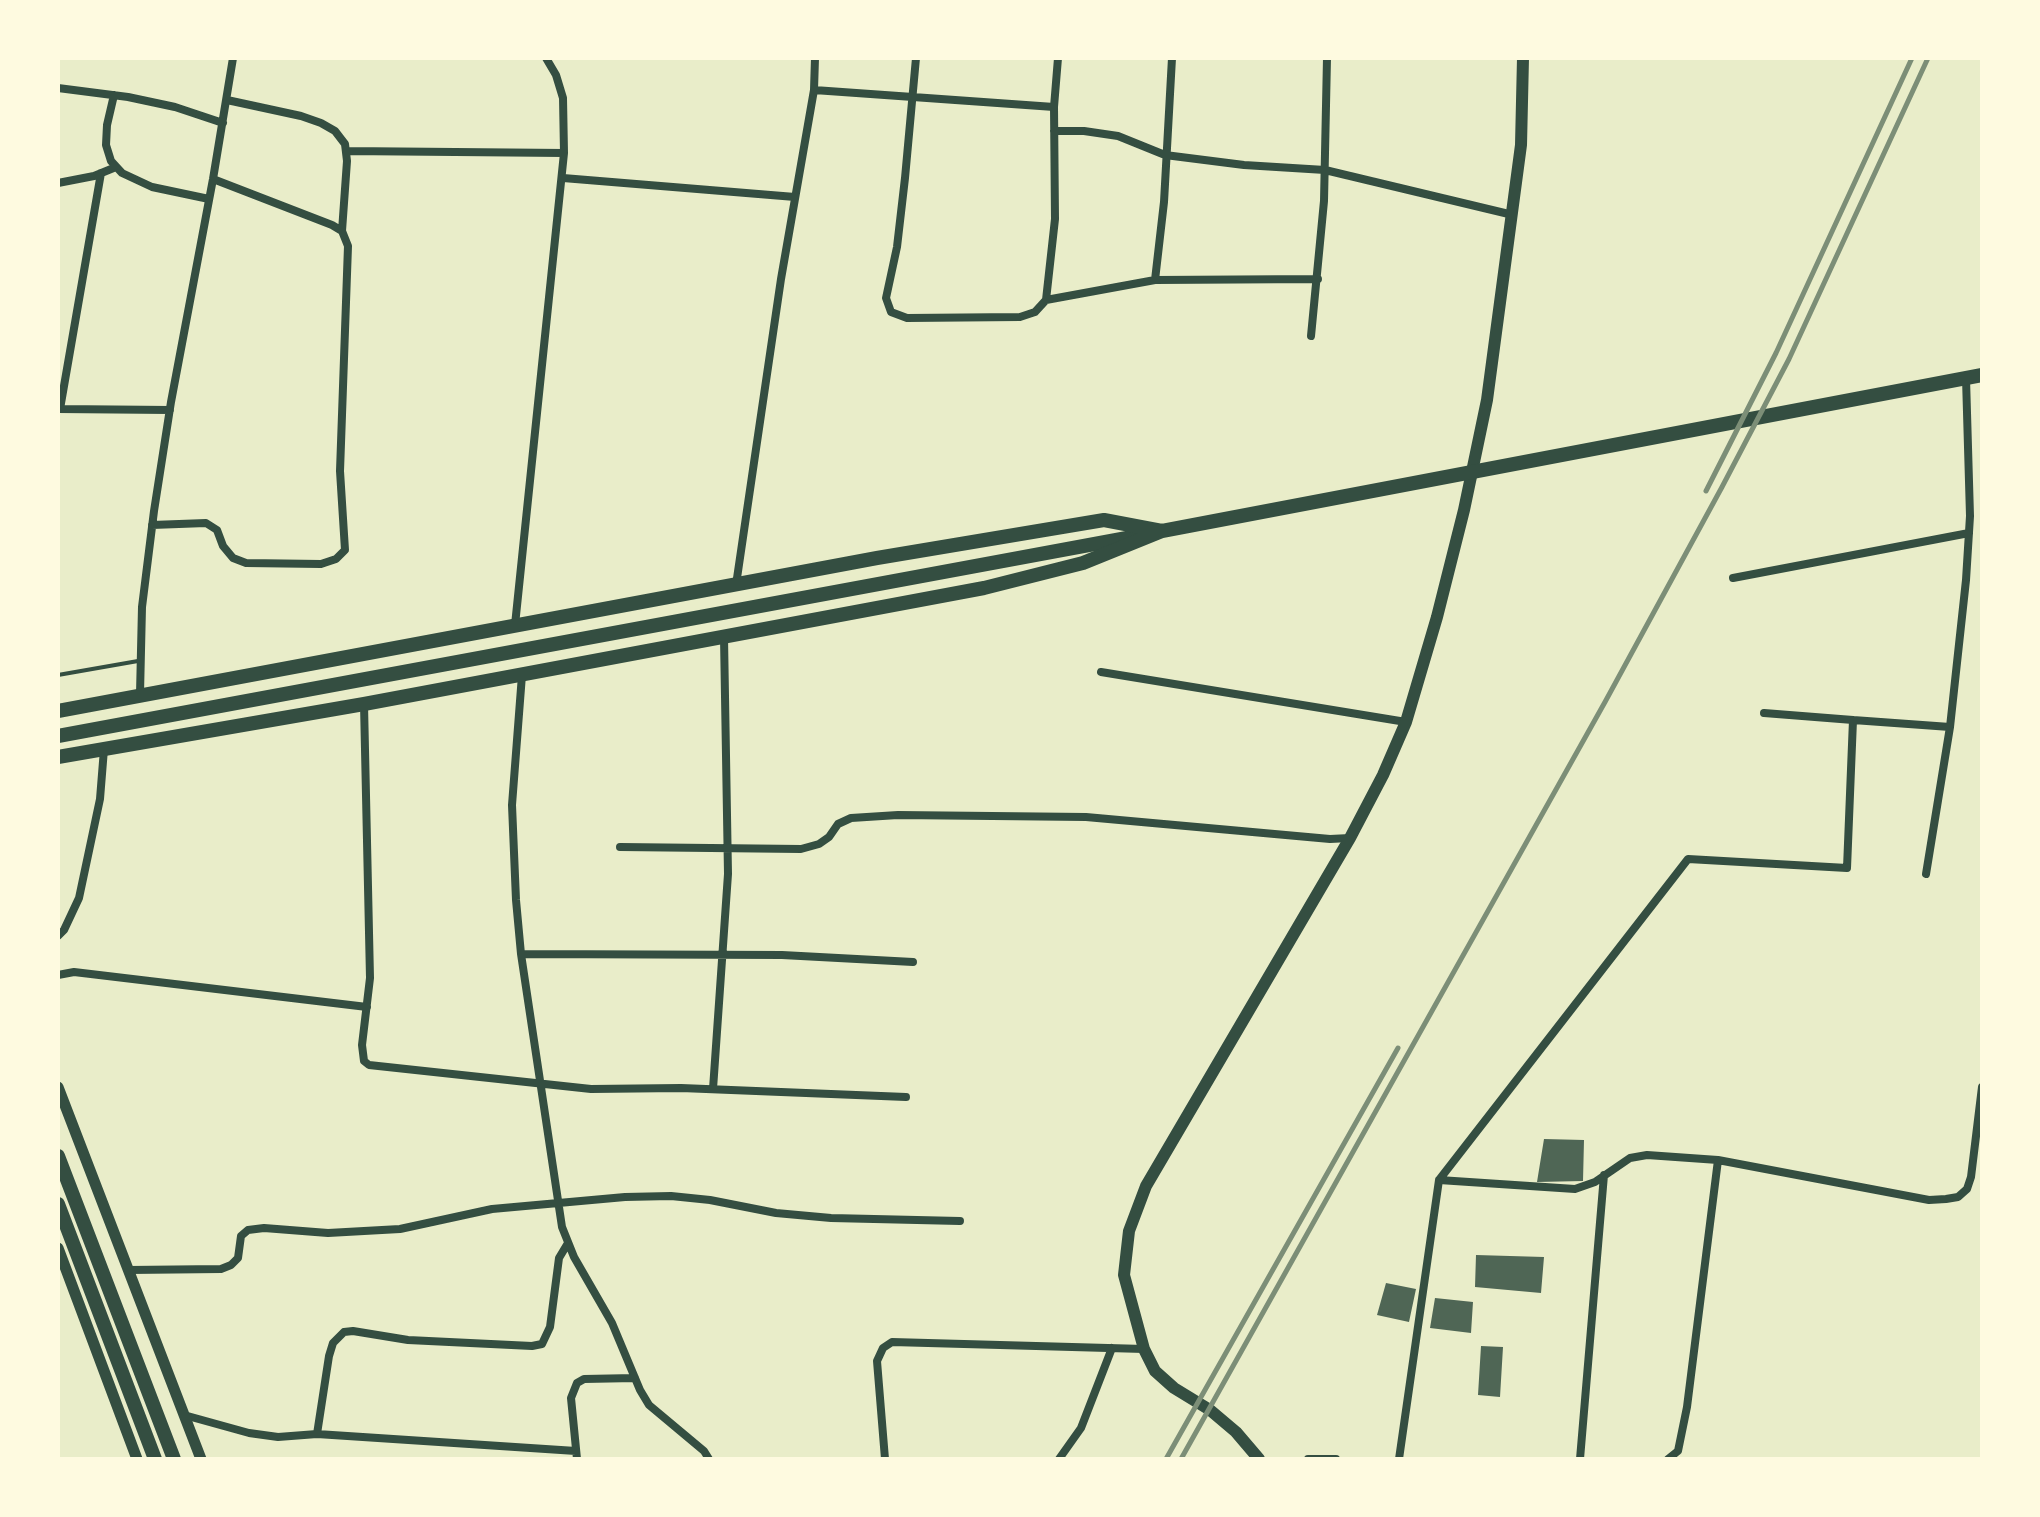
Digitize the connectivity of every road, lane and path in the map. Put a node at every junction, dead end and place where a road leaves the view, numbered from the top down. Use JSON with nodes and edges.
{"nodes":[{"id":1,"x":233,"y":58,"type":"edge"},
{"id":2,"x":546,"y":58,"type":"edge"},
{"id":3,"x":815,"y":58,"type":"edge"},
{"id":4,"x":916,"y":58,"type":"edge"},
{"id":5,"x":1058,"y":58,"type":"edge"},
{"id":6,"x":1172,"y":58,"type":"edge"},
{"id":7,"x":1327,"y":58,"type":"edge"},
{"id":8,"x":1523,"y":58,"type":"edge"},
{"id":9,"x":58,"y":88,"type":"edge"},
{"id":10,"x":814,"y":90,"type":"junction"},
{"id":11,"x":114,"y":95,"type":"junction"},
{"id":12,"x":914,"y":98,"type":"junction"},
{"id":13,"x":227,"y":100,"type":"junction"},
{"id":14,"x":1054,"y":107,"type":"junction"},
{"id":15,"x":223,"y":123,"type":"junction"},
{"id":16,"x":1054,"y":131,"type":"junction"},
{"id":17,"x":346,"y":151,"type":"junction"},
{"id":18,"x":564,"y":153,"type":"junction"},
{"id":19,"x":1165,"y":155,"type":"junction"},
{"id":20,"x":116,"y":167,"type":"junction"},
{"id":21,"x":1325,"y":170,"type":"junction"},
{"id":22,"x":101,"y":173,"type":"junction"},
{"id":23,"x":563,"y":178,"type":"junction"},
{"id":24,"x":213,"y":179,"type":"junction"},
{"id":25,"x":58,"y":183,"type":"edge"},
{"id":26,"x":795,"y":197,"type":"junction"},
{"id":27,"x":209,"y":199,"type":"junction"},
{"id":28,"x":1513,"y":215,"type":"junction"},
{"id":29,"x":342,"y":231,"type":"junction"},
{"id":30,"x":1318,"y":279,"type":"junction"},
{"id":31,"x":1155,"y":280,"type":"junction"},
{"id":32,"x":1046,"y":300,"type":"junction"},
{"id":33,"x":1311,"y":336,"type":"dead end"},
{"id":34,"x":1982,"y":375,"type":"edge"},
{"id":35,"x":1966,"y":378,"type":"junction"},
{"id":36,"x":59,"y":409,"type":"edge"},
{"id":37,"x":170,"y":410,"type":"junction"},
{"id":38,"x":152,"y":525,"type":"junction"},
{"id":39,"x":1162,"y":531,"type":"junction"},
{"id":40,"x":1969,"y":533,"type":"junction"},
{"id":41,"x":1733,"y":578,"type":"dead end"},
{"id":42,"x":736,"y":585,"type":"junction"},
{"id":43,"x":515,"y":625,"type":"junction"},
{"id":44,"x":724,"y":637,"type":"junction"},
{"id":45,"x":141,"y":661,"type":"junction"},
{"id":46,"x":1101,"y":672,"type":"dead end"},
{"id":47,"x":58,"y":675,"type":"edge"},
{"id":48,"x":522,"y":675,"type":"junction"},
{"id":49,"x":140,"y":694,"type":"junction"},
{"id":50,"x":364,"y":704,"type":"junction"},
{"id":51,"x":58,"y":711,"type":"edge"},
{"id":52,"x":1764,"y":713,"type":"dead end"},
{"id":53,"x":1853,"y":720,"type":"junction"},
{"id":54,"x":1406,"y":722,"type":"junction"},
{"id":55,"x":1950,"y":727,"type":"junction"},
{"id":56,"x":58,"y":736,"type":"edge"},
{"id":57,"x":104,"y":749,"type":"junction"},
{"id":58,"x":88,"y":752,"type":"junction"},
{"id":59,"x":58,"y":757,"type":"edge"},
{"id":60,"x":58,"y":765,"type":"edge"},
{"id":61,"x":1350,"y":838,"type":"junction"},
{"id":62,"x":620,"y":847,"type":"dead end"},
{"id":63,"x":729,"y":850,"type":"junction"},
{"id":64,"x":1926,"y":874,"type":"dead end"},
{"id":65,"x":58,"y":936,"type":"edge"},
{"id":66,"x":521,"y":954,"type":"junction"},
{"id":67,"x":722,"y":954,"type":"junction"},
{"id":68,"x":913,"y":962,"type":"dead end"},
{"id":69,"x":58,"y":975,"type":"edge"},
{"id":70,"x":367,"y":1007,"type":"junction"},
{"id":71,"x":541,"y":1082,"type":"junction"},
{"id":72,"x":58,"y":1087,"type":"edge"},
{"id":73,"x":1982,"y":1087,"type":"edge"},
{"id":74,"x":713,"y":1089,"type":"junction"},
{"id":75,"x":906,"y":1097,"type":"dead end"},
{"id":76,"x":58,"y":1156,"type":"edge"},
{"id":77,"x":1718,"y":1160,"type":"junction"},
{"id":78,"x":1604,"y":1175,"type":"junction"},
{"id":79,"x":1439,"y":1180,"type":"junction"},
{"id":80,"x":557,"y":1201,"type":"junction"},
{"id":81,"x":58,"y":1204,"type":"edge"},
{"id":82,"x":960,"y":1221,"type":"dead end"},
{"id":83,"x":568,"y":1243,"type":"junction"},
{"id":84,"x":58,"y":1248,"type":"edge"},
{"id":85,"x":129,"y":1270,"type":"junction"},
{"id":86,"x":1112,"y":1348,"type":"junction"},
{"id":87,"x":1144,"y":1349,"type":"junction"},
{"id":88,"x":635,"y":1378,"type":"junction"},
{"id":89,"x":184,"y":1415,"type":"junction"},
{"id":90,"x":317,"y":1434,"type":"junction"},
{"id":91,"x":576,"y":1455,"type":"edge"},
{"id":92,"x":137,"y":1459,"type":"edge"},
{"id":93,"x":155,"y":1459,"type":"edge"},
{"id":94,"x":174,"y":1459,"type":"edge"},
{"id":95,"x":201,"y":1459,"type":"edge"},
{"id":96,"x":709,"y":1459,"type":"edge"},
{"id":97,"x":885,"y":1459,"type":"edge"},
{"id":98,"x":1059,"y":1459,"type":"edge"},
{"id":99,"x":1259,"y":1459,"type":"edge"},
{"id":100,"x":1308,"y":1459,"type":"edge"},
{"id":101,"x":1336,"y":1459,"type":"edge"},
{"id":102,"x":1399,"y":1459,"type":"edge"},
{"id":103,"x":1580,"y":1459,"type":"edge"},
{"id":104,"x":1668,"y":1459,"type":"edge"}],
"edges":[{"from":1,"to":13,"type":"street"},
{"from":2,"to":18,"type":"street"},
{"from":3,"to":10,"type":"street"},
{"from":4,"to":12,"type":"street"},
{"from":5,"to":14,"type":"street"},
{"from":6,"to":19,"type":"street"},
{"from":7,"to":21,"type":"street"},
{"from":8,"to":28,"type":"main road"},
{"from":9,"to":11,"type":"street"},
{"from":10,"to":12,"type":"street"},
{"from":10,"to":26,"type":"street"},
{"from":11,"to":15,"type":"street"},
{"from":11,"to":20,"type":"street"},
{"from":12,"to":14,"type":"street"},
{"from":12,"to":32,"type":"street"},
{"from":13,"to":15,"type":"street"},
{"from":13,"to":17,"type":"street"},
{"from":14,"to":16,"type":"street"},
{"from":15,"to":24,"type":"street"},
{"from":16,"to":19,"type":"street"},
{"from":16,"to":32,"type":"street"},
{"from":17,"to":18,"type":"street"},
{"from":17,"to":29,"type":"street"},
{"from":18,"to":23,"type":"street"},
{"from":19,"to":21,"type":"street"},
{"from":19,"to":31,"type":"street"},
{"from":20,"to":22,"type":"street"},
{"from":20,"to":27,"type":"street"},
{"from":21,"to":28,"type":"street"},
{"from":21,"to":30,"type":"street"},
{"from":22,"to":25,"type":"street"},
{"from":22,"to":36,"type":"street"},
{"from":23,"to":26,"type":"street"},
{"from":23,"to":43,"type":"street"},
{"from":24,"to":27,"type":"street"},
{"from":24,"to":29,"type":"street"},
{"from":26,"to":42,"type":"street"},
{"from":27,"to":37,"type":"street"},
{"from":28,"to":54,"type":"main road"},
{"from":29,"to":38,"type":"street"},
{"from":30,"to":31,"type":"street"},
{"from":30,"to":33,"type":"street"},
{"from":31,"to":32,"type":"street"},
{"from":34,"to":35,"type":"main road"},
{"from":35,"to":39,"type":"main road"},
{"from":35,"to":40,"type":"street"},
{"from":36,"to":37,"type":"street"},
{"from":37,"to":38,"type":"street"},
{"from":38,"to":45,"type":"street"},
{"from":39,"to":42,"type":"main road"},
{"from":39,"to":44,"type":"main road"},
{"from":39,"to":56,"type":"main road"},
{"from":40,"to":41,"type":"street"},
{"from":40,"to":55,"type":"street"},
{"from":42,"to":43,"type":"main road"},
{"from":43,"to":49,"type":"main road"},
{"from":44,"to":48,"type":"main road"},
{"from":44,"to":63,"type":"street"},
{"from":45,"to":47,"type":"lane"},
{"from":45,"to":49,"type":"street"},
{"from":46,"to":54,"type":"street"},
{"from":48,"to":50,"type":"main road"},
{"from":48,"to":66,"type":"street"},
{"from":49,"to":51,"type":"main road"},
{"from":50,"to":57,"type":"main road"},
{"from":50,"to":70,"type":"street"},
{"from":52,"to":53,"type":"street"},
{"from":53,"to":55,"type":"street"},
{"from":53,"to":79,"type":"street"},
{"from":54,"to":61,"type":"main road"},
{"from":55,"to":64,"type":"street"},
{"from":57,"to":58,"type":"main road"},
{"from":57,"to":65,"type":"street"},
{"from":58,"to":59,"type":"main road"},
{"from":58,"to":60,"type":"main road"},
{"from":61,"to":63,"type":"street"},
{"from":61,"to":87,"type":"main road"},
{"from":62,"to":63,"type":"street"},
{"from":63,"to":67,"type":"street"},
{"from":66,"to":67,"type":"street"},
{"from":66,"to":71,"type":"street"},
{"from":67,"to":68,"type":"street"},
{"from":67,"to":74,"type":"street"},
{"from":69,"to":70,"type":"street"},
{"from":70,"to":71,"type":"street"},
{"from":71,"to":74,"type":"street"},
{"from":71,"to":80,"type":"street"},
{"from":72,"to":85,"type":"street"},
{"from":73,"to":77,"type":"street"},
{"from":74,"to":75,"type":"street"},
{"from":76,"to":94,"type":"main road"},
{"from":77,"to":78,"type":"street"},
{"from":77,"to":104,"type":"street"},
{"from":78,"to":79,"type":"street"},
{"from":78,"to":103,"type":"street"},
{"from":79,"to":102,"type":"street"},
{"from":80,"to":82,"type":"street"},
{"from":80,"to":83,"type":"street"},
{"from":80,"to":85,"type":"street"},
{"from":81,"to":93,"type":"main road"},
{"from":83,"to":88,"type":"street"},
{"from":83,"to":90,"type":"street"},
{"from":84,"to":92,"type":"street"},
{"from":85,"to":89,"type":"street"},
{"from":86,"to":87,"type":"street"},
{"from":86,"to":97,"type":"street"},
{"from":86,"to":98,"type":"street"},
{"from":87,"to":99,"type":"main road"},
{"from":88,"to":91,"type":"street"},
{"from":88,"to":96,"type":"street"},
{"from":89,"to":90,"type":"street"},
{"from":89,"to":95,"type":"street"},
{"from":90,"to":91,"type":"street"},
{"from":100,"to":101,"type":"street"}]}
